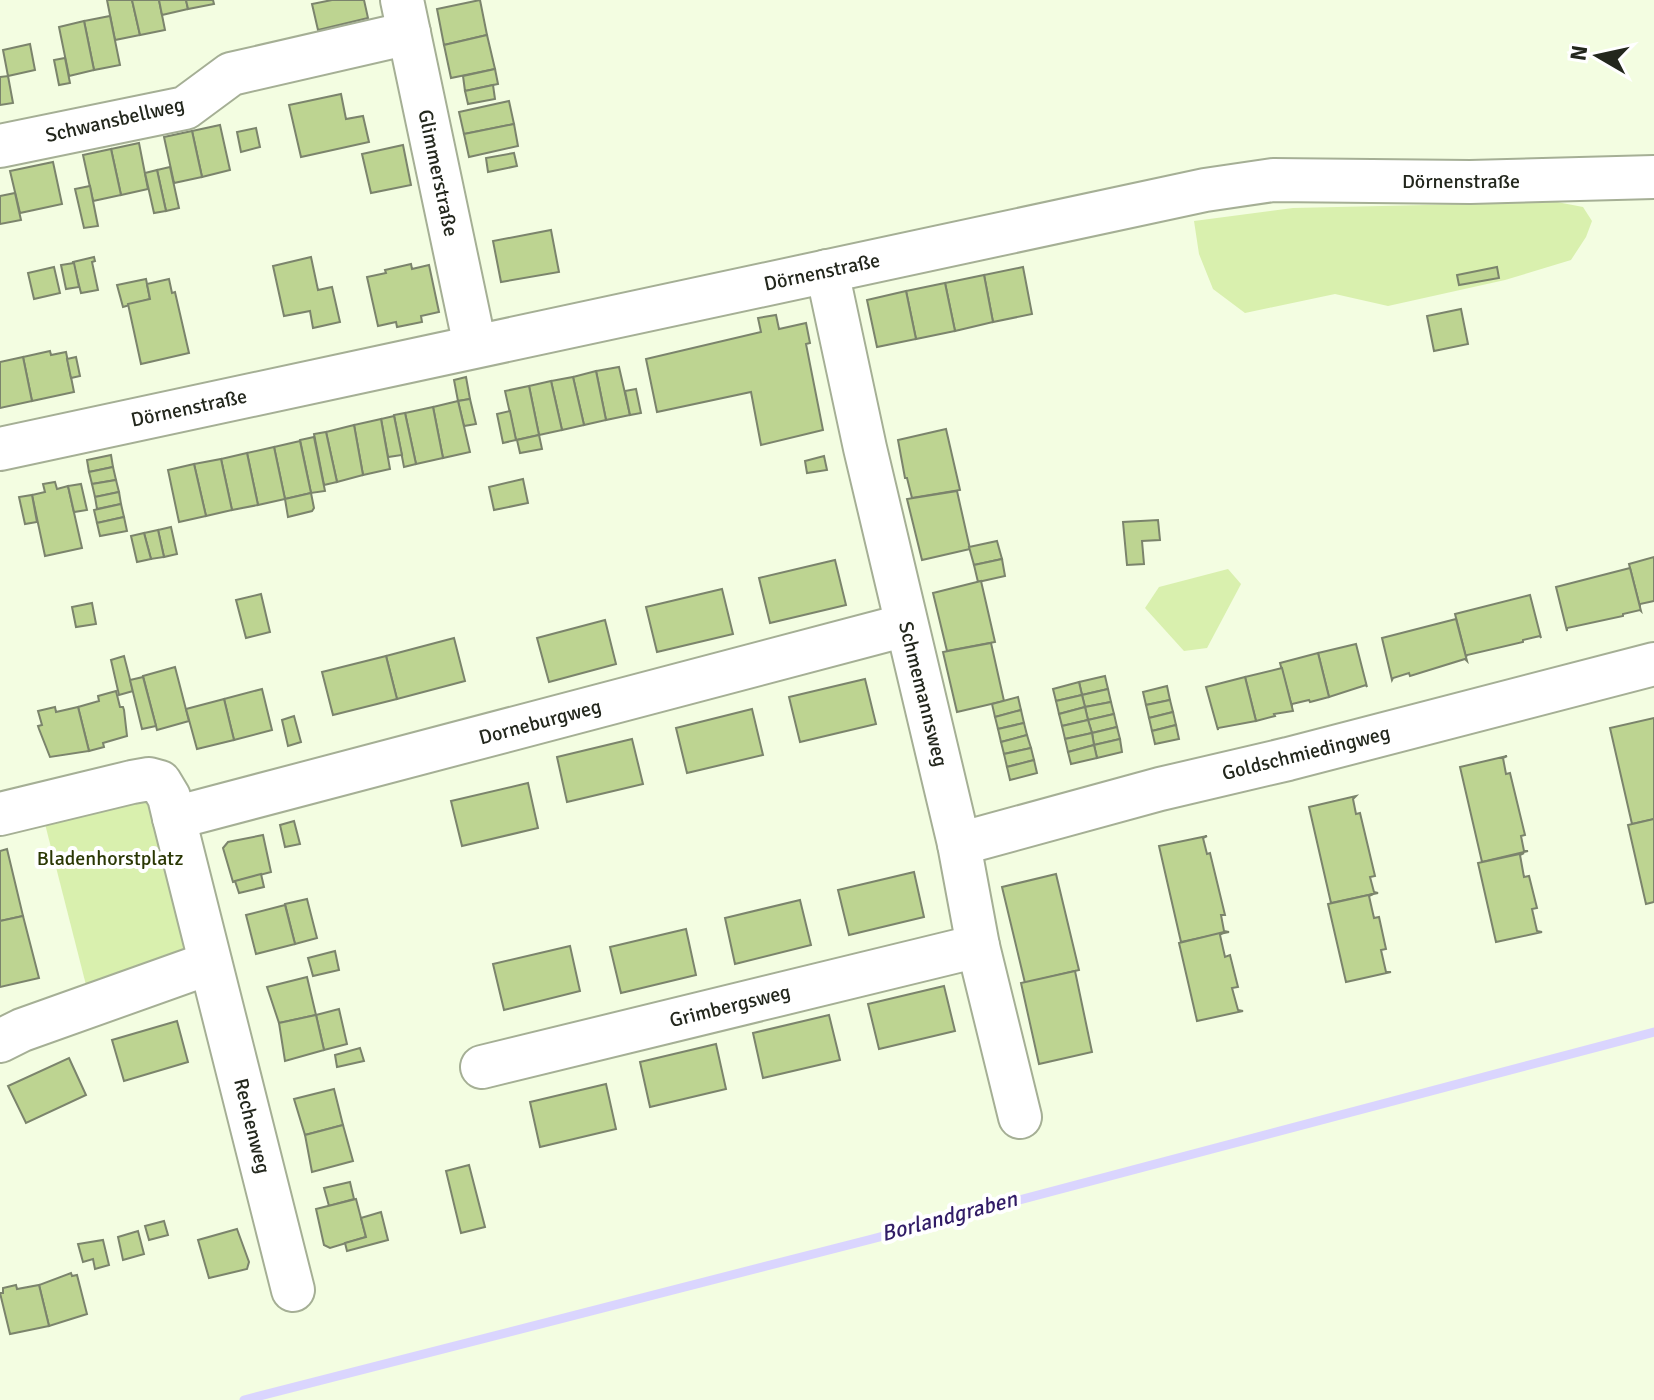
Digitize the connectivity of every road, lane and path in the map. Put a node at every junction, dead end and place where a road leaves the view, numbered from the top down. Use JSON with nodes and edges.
{"nodes":[{"id":1,"x":405,"y":17,"type":"edge"},
{"id":2,"x":0,"y":146,"type":"edge"},
{"id":3,"x":1654,"y":177,"type":"edge"},
{"id":4,"x":827,"y":271,"type":"junction"},
{"id":5,"x":475,"y":346,"type":"junction"},
{"id":6,"x":0,"y":449,"type":"edge"},
{"id":7,"x":906,"y":625,"type":"junction"},
{"id":8,"x":1654,"y":664,"type":"edge"},
{"id":9,"x":14,"y":810,"type":"edge"},
{"id":10,"x":174,"y":818,"type":"junction"},
{"id":11,"x":959,"y":844,"type":"junction"},
{"id":12,"x":978,"y":946,"type":"junction"},
{"id":13,"x":210,"y":963,"type":"junction"},
{"id":14,"x":0,"y":1041,"type":"edge"},
{"id":15,"x":482,"y":1067,"type":"dead end"},
{"id":16,"x":1020,"y":1117,"type":"dead end"},
{"id":17,"x":293,"y":1290,"type":"dead end"}],
"edges":[{"from":1,"to":2,"type":"street","name":"Schwansbellweg"},
{"from":1,"to":5,"type":"street","name":"Glimmerstraße"},
{"from":3,"to":4,"type":"street","name":"Dörnenstraße"},
{"from":4,"to":5,"type":"street","name":"Dörnenstraße"},
{"from":4,"to":7,"type":"street","name":"Schmemannsweg"},
{"from":5,"to":6,"type":"street","name":"Dörnenstraße"},
{"from":7,"to":10,"type":"street","name":"Dorneburgweg"},
{"from":7,"to":11,"type":"street","name":"Schmemannsweg"},
{"from":8,"to":11,"type":"street","name":"Goldschmiedingweg"},
{"from":9,"to":10,"type":"street"},
{"from":10,"to":13,"type":"street"},
{"from":11,"to":12,"type":"street","name":"Schmemannsweg"},
{"from":12,"to":15,"type":"street","name":"Grimbergsweg"},
{"from":12,"to":16,"type":"street","name":"Schmemannsweg"},
{"from":13,"to":14,"type":"street"},
{"from":13,"to":17,"type":"street","name":"Rechenweg"}]}
